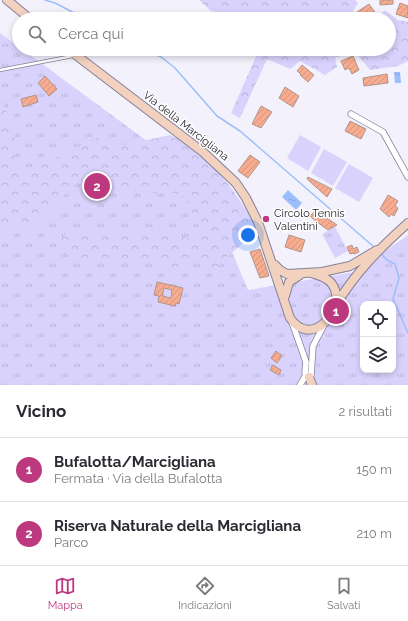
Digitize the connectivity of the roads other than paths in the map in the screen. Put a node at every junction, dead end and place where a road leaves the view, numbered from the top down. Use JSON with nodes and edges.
{"nodes":[{"id":1,"x":7,"y":0,"type":"edge"},
{"id":2,"x":22,"y":12,"type":"edge"},
{"id":3,"x":71,"y":56,"type":"edge"},
{"id":4,"x":77,"y":56,"type":"edge"},
{"id":5,"x":0,"y":70,"type":"edge"},
{"id":6,"x":351,"y":114,"type":"dead end"},
{"id":7,"x":408,"y":177,"type":"edge"},
{"id":8,"x":408,"y":222,"type":"edge"},
{"id":9,"x":377,"y":250,"type":"junction"},
{"id":10,"x":271,"y":259,"type":"junction"},
{"id":11,"x":311,"y":273,"type":"junction"},
{"id":12,"x":302,"y":274,"type":"junction"},
{"id":13,"x":285,"y":301,"type":"junction"},
{"id":14,"x":333,"y":309,"type":"junction"},
{"id":15,"x":290,"y":318,"type":"junction"},
{"id":16,"x":324,"y":324,"type":"junction"},
{"id":17,"x":307,"y":376,"type":"junction"},
{"id":18,"x":300,"y":385,"type":"edge"},
{"id":19,"x":312,"y":385,"type":"edge"}],
"edges":[{"from":1,"to":2,"type":"street"},
{"from":3,"to":5,"type":"lane"},
{"from":4,"to":10,"type":"street","name":"Via della Marcigliana"},
{"from":6,"to":7,"type":"street"},
{"from":8,"to":9,"type":"street"},
{"from":9,"to":11,"type":"street"},
{"from":9,"to":14,"type":"street"},
{"from":10,"to":12,"type":"street"},
{"from":10,"to":13,"type":"street","name":"Via della Marcigliana"},
{"from":11,"to":12,"type":"street"},
{"from":11,"to":14,"type":"street"},
{"from":12,"to":13,"type":"street"},
{"from":13,"to":15,"type":"street","name":"Via della Marcigliana"},
{"from":14,"to":16,"type":"street"},
{"from":15,"to":16,"type":"street"},
{"from":15,"to":17,"type":"street","name":"Via della Marcigliana"},
{"from":16,"to":17,"type":"street","name":"Via della Marcigliana"},
{"from":17,"to":18,"type":"street"},
{"from":17,"to":19,"type":"street","name":"Via della Marcigliana"}]}
